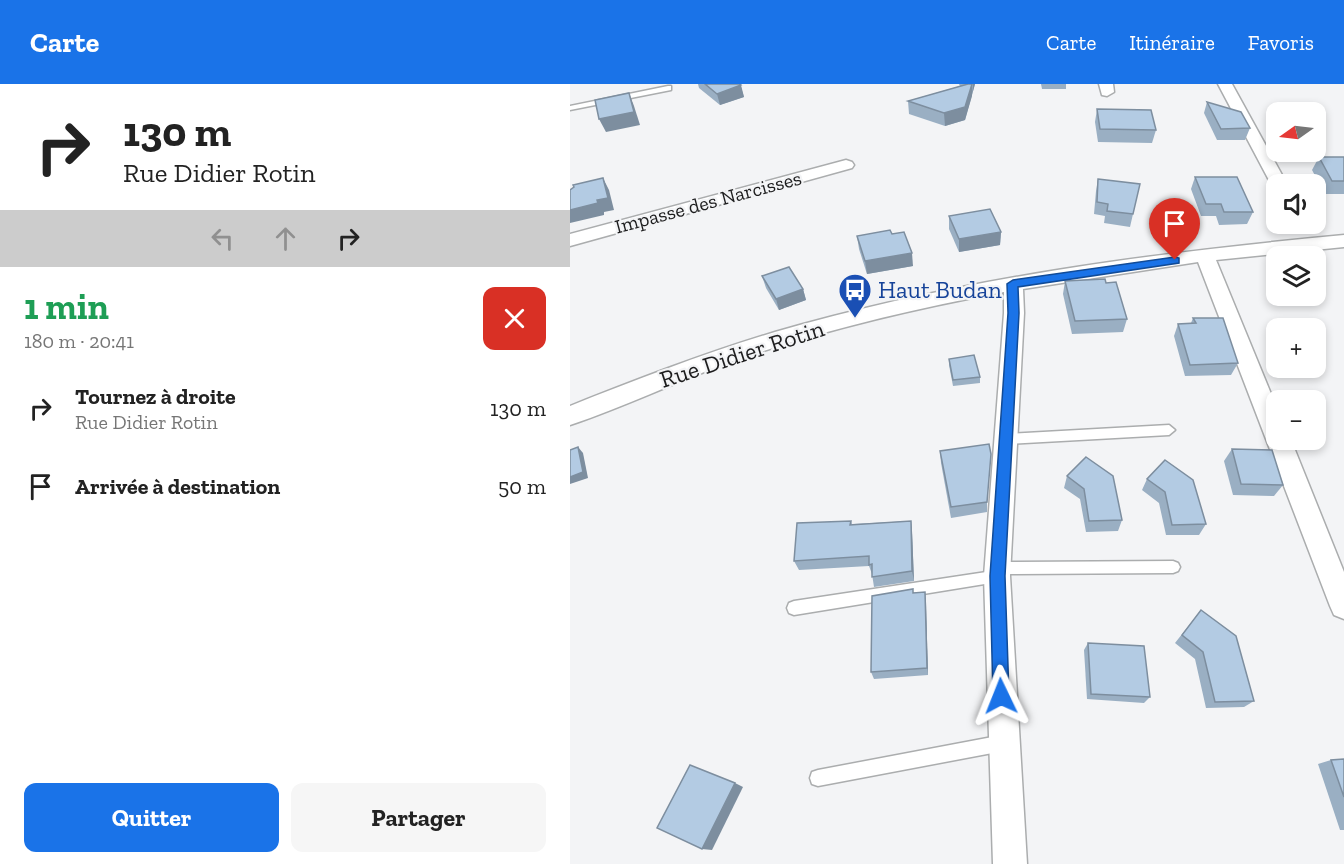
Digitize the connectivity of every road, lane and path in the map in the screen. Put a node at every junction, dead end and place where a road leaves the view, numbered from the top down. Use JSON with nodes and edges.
{"nodes":[{"id":1,"x":1226,"y":84,"type":"edge"},
{"id":2,"x":668,"y":88,"type":"dead end"},
{"id":3,"x":570,"y":108,"type":"edge"},
{"id":4,"x":846,"y":165,"type":"dead end"},
{"id":5,"x":1274,"y":174,"type":"edge"},
{"id":6,"x":1305,"y":234,"type":"edge"},
{"id":7,"x":570,"y":240,"type":"edge"},
{"id":8,"x":1344,"y":241,"type":"edge"},
{"id":9,"x":1310,"y":244,"type":"junction"},
{"id":10,"x":1205,"y":256,"type":"junction"},
{"id":11,"x":1013,"y":284,"type":"junction"},
{"id":12,"x":1266,"y":407,"type":"edge"},
{"id":13,"x":570,"y":416,"type":"edge"},
{"id":14,"x":1169,"y":430,"type":"dead end"},
{"id":15,"x":1006,"y":439,"type":"junction"},
{"id":16,"x":1283,"y":450,"type":"edge"},
{"id":17,"x":1173,"y":567,"type":"dead end"},
{"id":18,"x":998,"y":572,"type":"junction"},
{"id":19,"x":1344,"y":606,"type":"edge"},
{"id":20,"x":794,"y":608,"type":"dead end"},
{"id":21,"x":1003,"y":743,"type":"junction"},
{"id":22,"x":818,"y":778,"type":"dead end"},
{"id":23,"x":1010,"y":864,"type":"edge"}],
"edges":[{"from":1,"to":5,"type":"street"},
{"from":2,"to":3,"type":"lane"},
{"from":4,"to":7,"type":"street","name":"Impasse des Narcisses"},
{"from":6,"to":9,"type":"street"},
{"from":8,"to":9,"type":"street","name":"Rue Didier Rotin"},
{"from":9,"to":10,"type":"street","name":"Rue Didier Rotin"},
{"from":10,"to":11,"type":"street","name":"Rue Didier Rotin"},
{"from":10,"to":12,"type":"street"},
{"from":11,"to":13,"type":"street","name":"Rue Didier Rotin"},
{"from":11,"to":15,"type":"street"},
{"from":14,"to":15,"type":"lane"},
{"from":15,"to":18,"type":"street"},
{"from":16,"to":19,"type":"street"},
{"from":17,"to":18,"type":"lane"},
{"from":18,"to":20,"type":"lane"},
{"from":18,"to":21,"type":"street"},
{"from":21,"to":22,"type":"lane"},
{"from":21,"to":23,"type":"street"}]}
